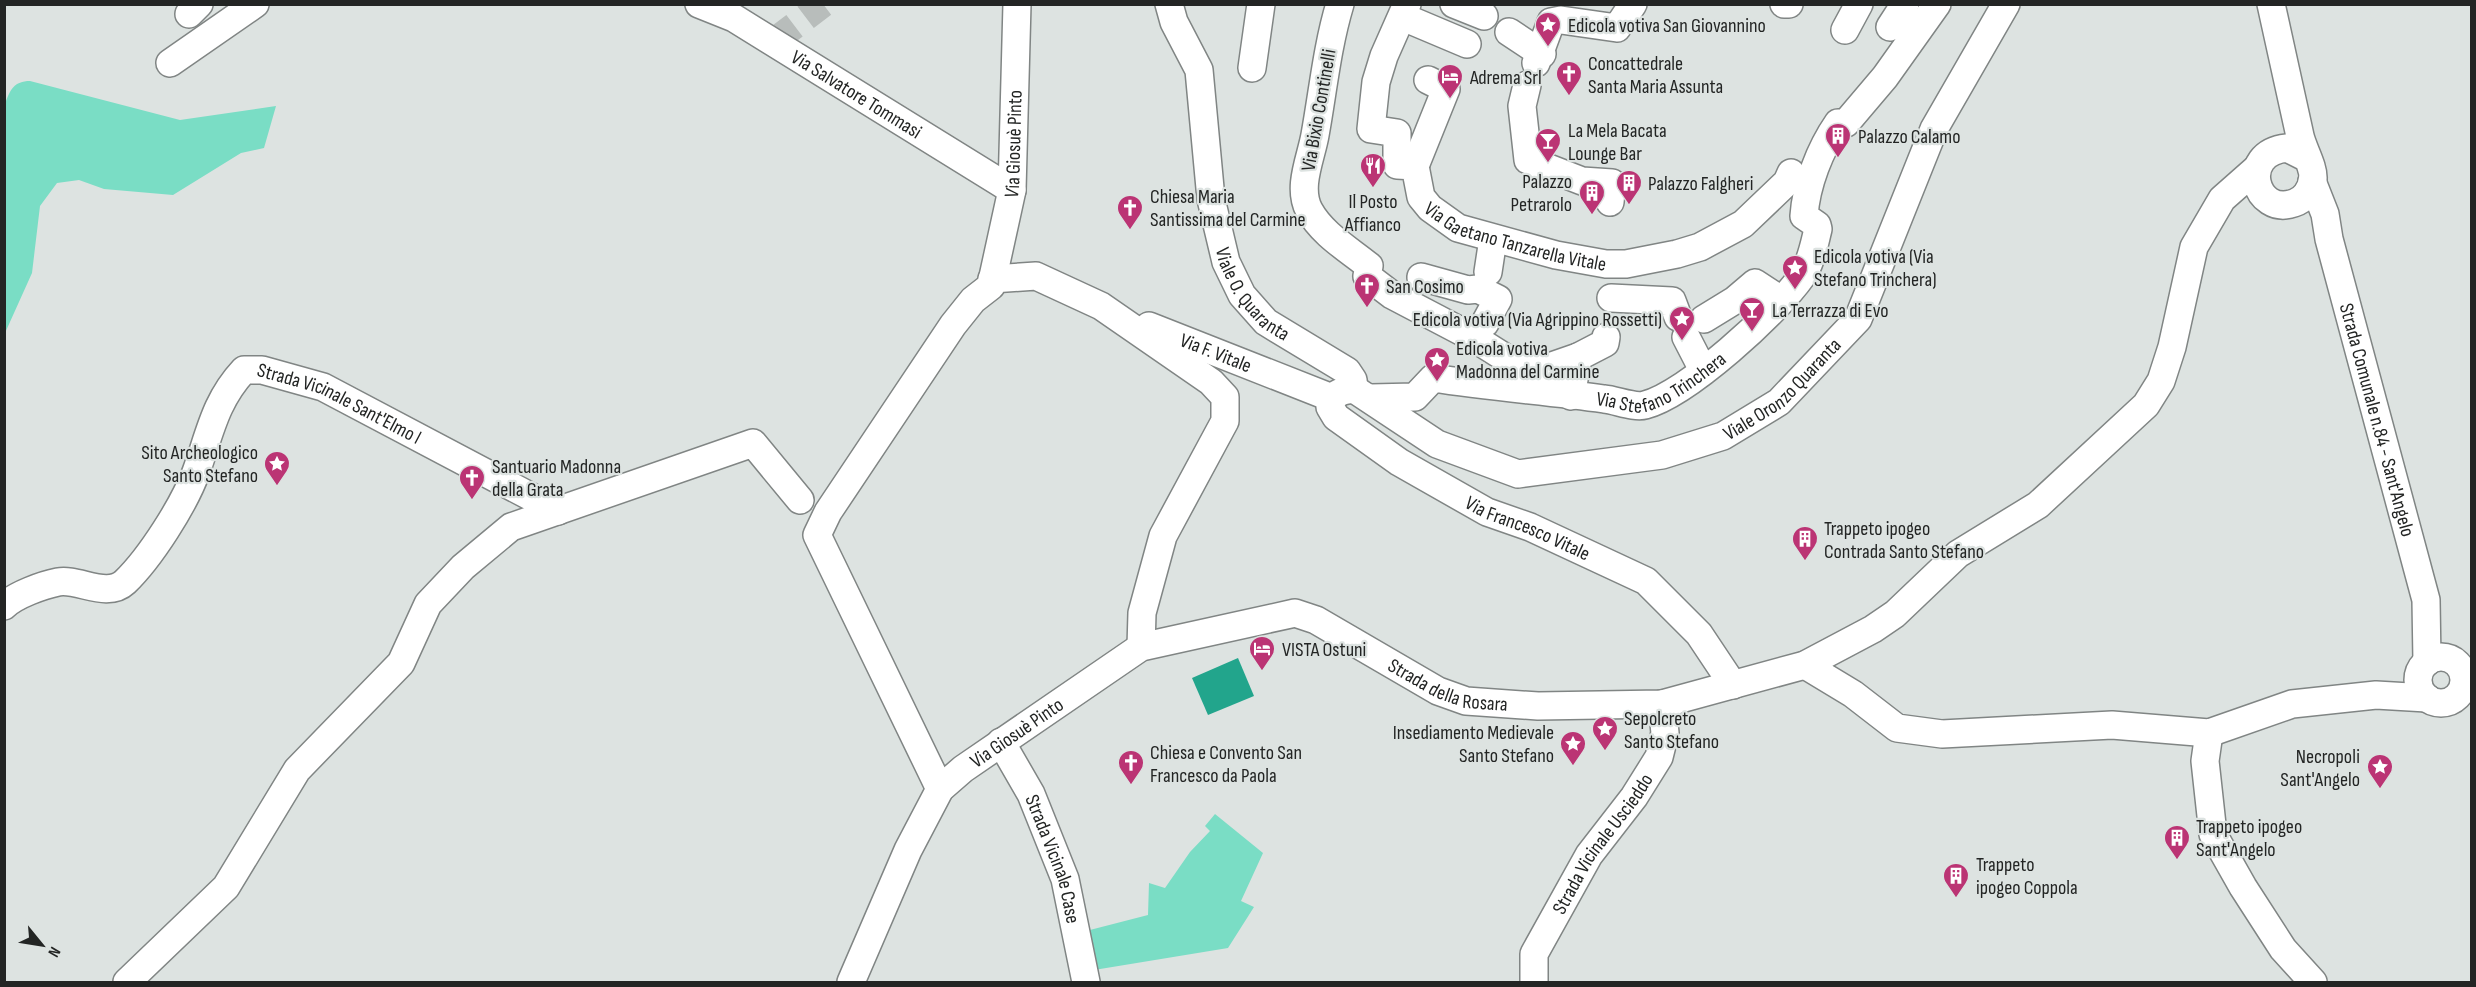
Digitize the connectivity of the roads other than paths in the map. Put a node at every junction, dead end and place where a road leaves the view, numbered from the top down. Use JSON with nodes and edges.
{"nodes":[{"id":1,"x":255,"y":4,"type":"edge"},
{"id":2,"x":699,"y":4,"type":"edge"},
{"id":3,"x":1017,"y":4,"type":"edge"},
{"id":4,"x":1169,"y":4,"type":"edge"},
{"id":5,"x":1261,"y":4,"type":"edge"},
{"id":6,"x":1340,"y":4,"type":"edge"},
{"id":7,"x":1454,"y":4,"type":"edge"},
{"id":8,"x":1633,"y":4,"type":"edge"},
{"id":9,"x":1859,"y":4,"type":"edge"},
{"id":10,"x":1905,"y":4,"type":"edge"},
{"id":11,"x":1937,"y":4,"type":"edge"},
{"id":12,"x":2006,"y":4,"type":"edge"},
{"id":13,"x":2271,"y":4,"type":"edge"},
{"id":14,"x":1405,"y":11,"type":"edge"},
{"id":15,"x":1484,"y":11,"type":"edge"},
{"id":16,"x":1890,"y":27,"type":"dead end"},
{"id":17,"x":1845,"y":30,"type":"dead end"},
{"id":18,"x":1509,"y":32,"type":"dead end"},
{"id":19,"x":1467,"y":44,"type":"dead end"},
{"id":20,"x":170,"y":63,"type":"dead end"},
{"id":21,"x":1535,"y":67,"type":"junction"},
{"id":22,"x":2286,"y":68,"type":"junction"},
{"id":23,"x":1252,"y":69,"type":"dead end"},
{"id":24,"x":1437,"y":85,"type":"dead end"},
{"id":25,"x":2264,"y":160,"type":"junction"},
{"id":26,"x":1415,"y":166,"type":"junction"},
{"id":27,"x":2309,"y":169,"type":"junction"},
{"id":28,"x":1791,"y":173,"type":"dead end"},
{"id":29,"x":1012,"y":190,"type":"junction"},
{"id":30,"x":1610,"y":202,"type":"dead end"},
{"id":31,"x":2280,"y":202,"type":"junction"},
{"id":32,"x":2215,"y":213,"type":"junction"},
{"id":33,"x":1493,"y":238,"type":"junction"},
{"id":34,"x":2329,"y":239,"type":"junction"},
{"id":35,"x":1610,"y":264,"type":"junction"},
{"id":36,"x":1421,"y":277,"type":"dead end"},
{"id":37,"x":992,"y":279,"type":"junction"},
{"id":38,"x":1483,"y":280,"type":"junction"},
{"id":39,"x":1781,"y":300,"type":"junction"},
{"id":40,"x":1101,"y":306,"type":"junction"},
{"id":41,"x":1485,"y":323,"type":"dead end"},
{"id":42,"x":1689,"y":324,"type":"junction"},
{"id":43,"x":1606,"y":337,"type":"dead end"},
{"id":44,"x":1578,"y":357,"type":"junction"},
{"id":45,"x":1702,"y":370,"type":"junction"},
{"id":46,"x":1524,"y":377,"type":"junction"},
{"id":47,"x":1352,"y":395,"type":"junction"},
{"id":48,"x":1571,"y":396,"type":"junction"},
{"id":49,"x":800,"y":500,"type":"dead end"},
{"id":50,"x":558,"y":511,"type":"junction"},
{"id":51,"x":4,"y":606,"type":"edge"},
{"id":52,"x":1141,"y":647,"type":"junction"},
{"id":53,"x":1805,"y":664,"type":"junction"},
{"id":54,"x":2447,"y":671,"type":"edge"},
{"id":55,"x":1733,"y":685,"type":"junction"},
{"id":56,"x":2376,"y":695,"type":"junction"},
{"id":57,"x":2436,"y":700,"type":"junction"},
{"id":58,"x":1662,"y":704,"type":"junction"},
{"id":59,"x":2472,"y":711,"type":"edge"},
{"id":60,"x":2209,"y":733,"type":"junction"},
{"id":61,"x":1001,"y":742,"type":"junction"},
{"id":62,"x":940,"y":789,"type":"junction"},
{"id":63,"x":127,"y":982,"type":"edge"},
{"id":64,"x":851,"y":982,"type":"edge"},
{"id":65,"x":1086,"y":982,"type":"edge"},
{"id":66,"x":1534,"y":982,"type":"edge"},
{"id":67,"x":2313,"y":982,"type":"edge"}],
"edges":[{"from":1,"to":20,"type":"street"},
{"from":2,"to":29,"type":"street","name":"Via Salvatore Tommasi"},
{"from":3,"to":29,"type":"street","name":"Via Giosuè Pinto"},
{"from":4,"to":47,"type":"street","name":"Viale O. Quaranta"},
{"from":5,"to":23,"type":"street"},
{"from":6,"to":46,"type":"street","name":"Via Bixio Continelli"},
{"from":7,"to":15,"type":"street"},
{"from":8,"to":21,"type":"street"},
{"from":9,"to":17,"type":"street"},
{"from":10,"to":16,"type":"street"},
{"from":11,"to":39,"type":"street","name":"Via Stefano Trinchera"},
{"from":12,"to":47,"type":"street","name":"Viale Oronzo Quaranta"},
{"from":13,"to":22,"type":"street","name":"Strada Comunale n.84 - Sant'Angelo"},
{"from":14,"to":19,"type":"street"},
{"from":14,"to":26,"type":"street","name":"Via Gaetano Tanzarella Vitale"},
{"from":18,"to":21,"type":"street"},
{"from":21,"to":30,"type":"street"},
{"from":22,"to":25,"type":"street","name":"Strada Comunale n.84 - Sant'Angelo"},
{"from":22,"to":27,"type":"street","name":"Strada Comunale n.84 - Sant'Angelo"},
{"from":24,"to":26,"type":"street"},
{"from":25,"to":27,"type":"street"},
{"from":25,"to":31,"type":"street"},
{"from":25,"to":32,"type":"street","name":"Strada della Rosara"},
{"from":26,"to":33,"type":"street","name":"Via Gaetano Tanzarella Vitale"},
{"from":27,"to":31,"type":"street"},
{"from":27,"to":34,"type":"street","name":"Strada Comunale n.84 - Sant'Angelo"},
{"from":28,"to":35,"type":"street","name":"Via Gaetano Tanzarella Vitale"},
{"from":29,"to":37,"type":"street","name":"Via Giosuè Pinto"},
{"from":31,"to":32,"type":"street"},
{"from":31,"to":34,"type":"street","name":"Strada Comunale n.84 - Sant'Angelo"},
{"from":32,"to":53,"type":"street","name":"Strada della Rosara"},
{"from":33,"to":35,"type":"street","name":"Via Gaetano Tanzarella Vitale"},
{"from":33,"to":38,"type":"street"},
{"from":34,"to":54,"type":"street","name":"Strada Comunale n.84 - Sant'Angelo"},
{"from":35,"to":42,"type":"street"},
{"from":36,"to":38,"type":"street"},
{"from":37,"to":40,"type":"street"},
{"from":37,"to":62,"type":"street","name":"Via Giosuè Pinto"},
{"from":38,"to":41,"type":"street"},
{"from":39,"to":42,"type":"street"},
{"from":39,"to":45,"type":"street","name":"Via Stefano Trinchera"},
{"from":40,"to":47,"type":"street","name":"Via F. Vitale"},
{"from":40,"to":52,"type":"street"},
{"from":42,"to":45,"type":"street"},
{"from":43,"to":44,"type":"street"},
{"from":44,"to":46,"type":"street"},
{"from":44,"to":48,"type":"street"},
{"from":45,"to":48,"type":"street","name":"Via Stefano Trinchera"},
{"from":46,"to":47,"type":"street","name":"Via Stefano Trinchera"},
{"from":46,"to":48,"type":"street","name":"Via Stefano Trinchera"},
{"from":47,"to":55,"type":"street","name":"Via Francesco Vitale"},
{"from":49,"to":50,"type":"street"},
{"from":50,"to":51,"type":"street","name":"Strada Vicinale Sant'Elmo I"},
{"from":50,"to":63,"type":"street"},
{"from":52,"to":58,"type":"street","name":"Strada della Rosara"},
{"from":52,"to":61,"type":"street","name":"Via Giosuè Pinto"},
{"from":53,"to":55,"type":"street","name":"Strada della Rosara"},
{"from":53,"to":60,"type":"street"},
{"from":54,"to":56,"type":"street"},
{"from":54,"to":57,"type":"street"},
{"from":54,"to":57,"type":"street","name":"Strada Comunale n.84 - Sant'Angelo"},
{"from":55,"to":58,"type":"street","name":"Strada della Rosara"},
{"from":56,"to":57,"type":"street"},
{"from":56,"to":60,"type":"street"},
{"from":57,"to":59,"type":"street"},
{"from":58,"to":66,"type":"street","name":"Strada Vicinale Uscieddo"},
{"from":60,"to":67,"type":"street"},
{"from":61,"to":62,"type":"street","name":"Via Giosuè Pinto"},
{"from":61,"to":65,"type":"street","name":"Strada Vicinale Case"},
{"from":62,"to":64,"type":"street"}]}
